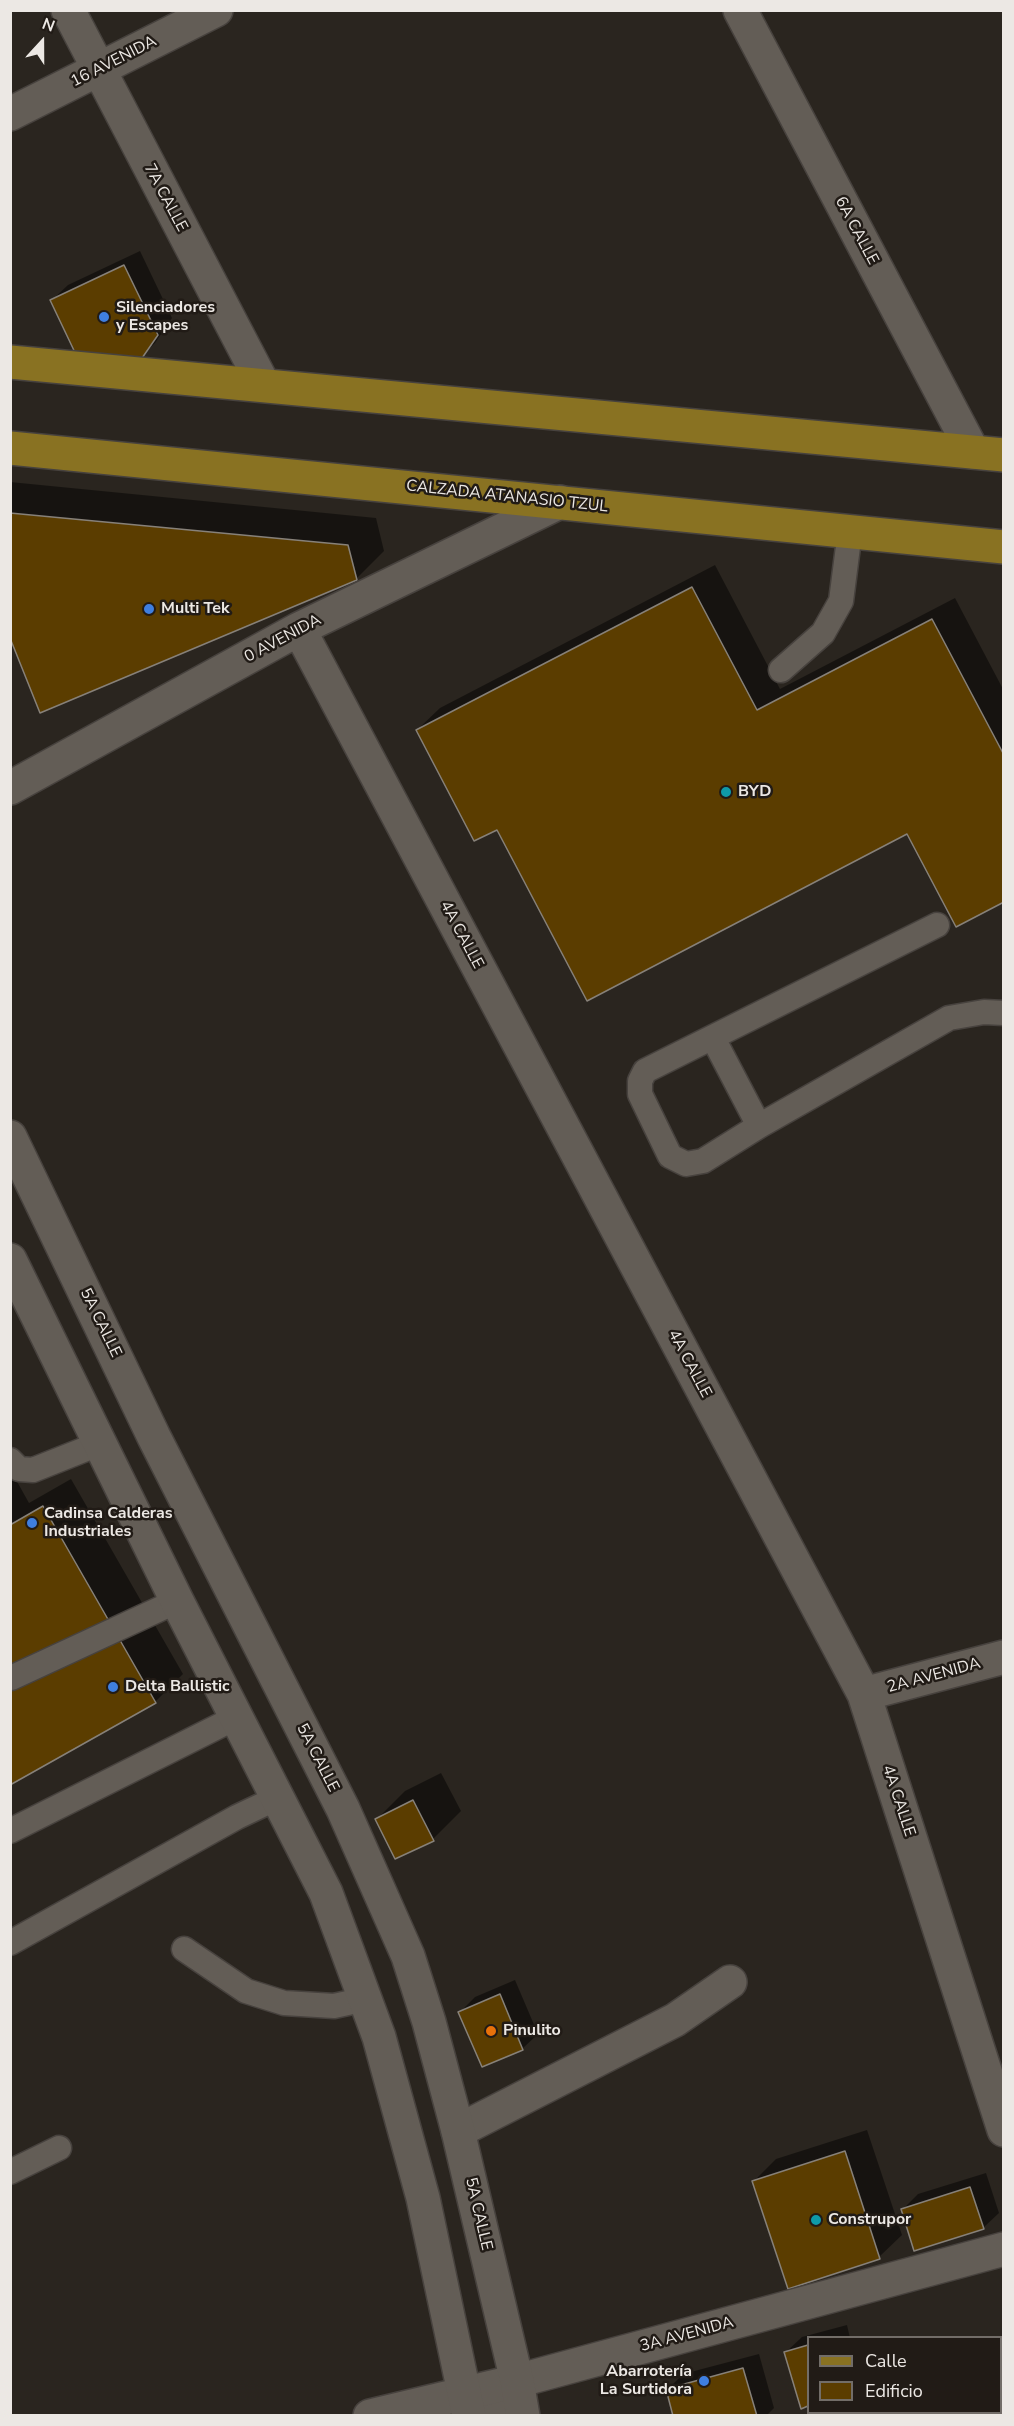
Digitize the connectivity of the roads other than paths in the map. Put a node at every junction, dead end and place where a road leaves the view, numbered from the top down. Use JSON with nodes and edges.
{"nodes":[{"id":1,"x":68,"y":10,"type":"edge"},
{"id":2,"x":216,"y":10,"type":"edge"},
{"id":3,"x":740,"y":10,"type":"edge"},
{"id":4,"x":98,"y":70,"type":"junction"},
{"id":5,"x":10,"y":114,"type":"edge"},
{"id":6,"x":10,"y":362,"type":"edge"},
{"id":7,"x":263,"y":384,"type":"junction"},
{"id":8,"x":10,"y":448,"type":"edge"},
{"id":9,"x":988,"y":453,"type":"edge"},
{"id":10,"x":560,"y":502,"type":"junction"},
{"id":11,"x":850,"y":531,"type":"junction"},
{"id":12,"x":1004,"y":547,"type":"edge"},
{"id":13,"x":299,"y":629,"type":"junction"},
{"id":14,"x":781,"y":670,"type":"dead end"},
{"id":15,"x":10,"y":788,"type":"edge"},
{"id":16,"x":937,"y":925,"type":"dead end"},
{"id":17,"x":1004,"y":1013,"type":"edge"},
{"id":18,"x":713,"y":1038,"type":"junction"},
{"id":19,"x":759,"y":1126,"type":"junction"},
{"id":20,"x":10,"y":1137,"type":"edge"},
{"id":21,"x":10,"y":1260,"type":"edge"},
{"id":22,"x":101,"y":1443,"type":"junction"},
{"id":23,"x":10,"y":1460,"type":"edge"},
{"id":24,"x":177,"y":1601,"type":"junction"},
{"id":25,"x":1004,"y":1657,"type":"edge"},
{"id":26,"x":11,"y":1678,"type":"edge"},
{"id":27,"x":864,"y":1694,"type":"junction"},
{"id":28,"x":237,"y":1717,"type":"junction"},
{"id":29,"x":277,"y":1798,"type":"junction"},
{"id":30,"x":10,"y":1832,"type":"edge"},
{"id":31,"x":10,"y":1943,"type":"edge"},
{"id":32,"x":184,"y":1949,"type":"dead end"},
{"id":33,"x":730,"y":1982,"type":"dead end"},
{"id":34,"x":366,"y":1999,"type":"junction"},
{"id":35,"x":429,"y":2022,"type":"junction"},
{"id":36,"x":379,"y":2037,"type":"junction"},
{"id":37,"x":1004,"y":2130,"type":"edge"},
{"id":38,"x":458,"y":2132,"type":"junction"},
{"id":39,"x":58,"y":2148,"type":"dead end"},
{"id":40,"x":10,"y":2172,"type":"edge"},
{"id":41,"x":1004,"y":2249,"type":"edge"},
{"id":42,"x":517,"y":2381,"type":"junction"},
{"id":43,"x":467,"y":2404,"type":"edge"},
{"id":44,"x":370,"y":2415,"type":"edge"},
{"id":45,"x":493,"y":2415,"type":"edge"},
{"id":46,"x":523,"y":2415,"type":"edge"}],
"edges":[{"from":1,"to":4,"type":"street","name":"7A CALLE"},
{"from":2,"to":4,"type":"street","name":"16 AVENIDA"},
{"from":3,"to":9,"type":"street","name":"6A CALLE"},
{"from":4,"to":5,"type":"street","name":"16 AVENIDA"},
{"from":4,"to":7,"type":"street","name":"7A CALLE"},
{"from":6,"to":7,"type":"main road"},
{"from":7,"to":9,"type":"main road"},
{"from":8,"to":10,"type":"main road","name":"CALZADA ATANASIO TZUL"},
{"from":10,"to":11,"type":"main road","name":"CALZADA ATANASIO TZUL"},
{"from":10,"to":13,"type":"street","name":"0 AVENIDA"},
{"from":11,"to":12,"type":"main road","name":"CALZADA ATANASIO TZUL"},
{"from":11,"to":14,"type":"lane"},
{"from":13,"to":15,"type":"street","name":"0 AVENIDA"},
{"from":13,"to":27,"type":"street","name":"4A CALLE"},
{"from":16,"to":18,"type":"lane"},
{"from":17,"to":19,"type":"lane"},
{"from":18,"to":19,"type":"lane"},
{"from":18,"to":19,"type":"lane"},
{"from":20,"to":35,"type":"street","name":"5A CALLE"},
{"from":21,"to":22,"type":"street"},
{"from":22,"to":23,"type":"lane"},
{"from":22,"to":24,"type":"street"},
{"from":24,"to":26,"type":"lane"},
{"from":24,"to":28,"type":"street"},
{"from":25,"to":27,"type":"street","name":"2A AVENIDA"},
{"from":27,"to":37,"type":"street","name":"4A CALLE"},
{"from":28,"to":29,"type":"street"},
{"from":28,"to":30,"type":"lane"},
{"from":29,"to":31,"type":"lane"},
{"from":29,"to":34,"type":"street"},
{"from":32,"to":34,"type":"lane"},
{"from":33,"to":38,"type":"street"},
{"from":34,"to":36,"type":"street"},
{"from":35,"to":36,"type":"street"},
{"from":35,"to":38,"type":"street","name":"5A CALLE"},
{"from":36,"to":43,"type":"street"},
{"from":38,"to":42,"type":"street","name":"5A CALLE"},
{"from":39,"to":40,"type":"lane"},
{"from":41,"to":42,"type":"street","name":"3A AVENIDA"},
{"from":42,"to":43,"type":"street","name":"3A AVENIDA"},
{"from":42,"to":45,"type":"street"},
{"from":42,"to":46,"type":"street","name":"5A CALLE"},
{"from":43,"to":44,"type":"street","name":"3A AVENIDA"}]}
